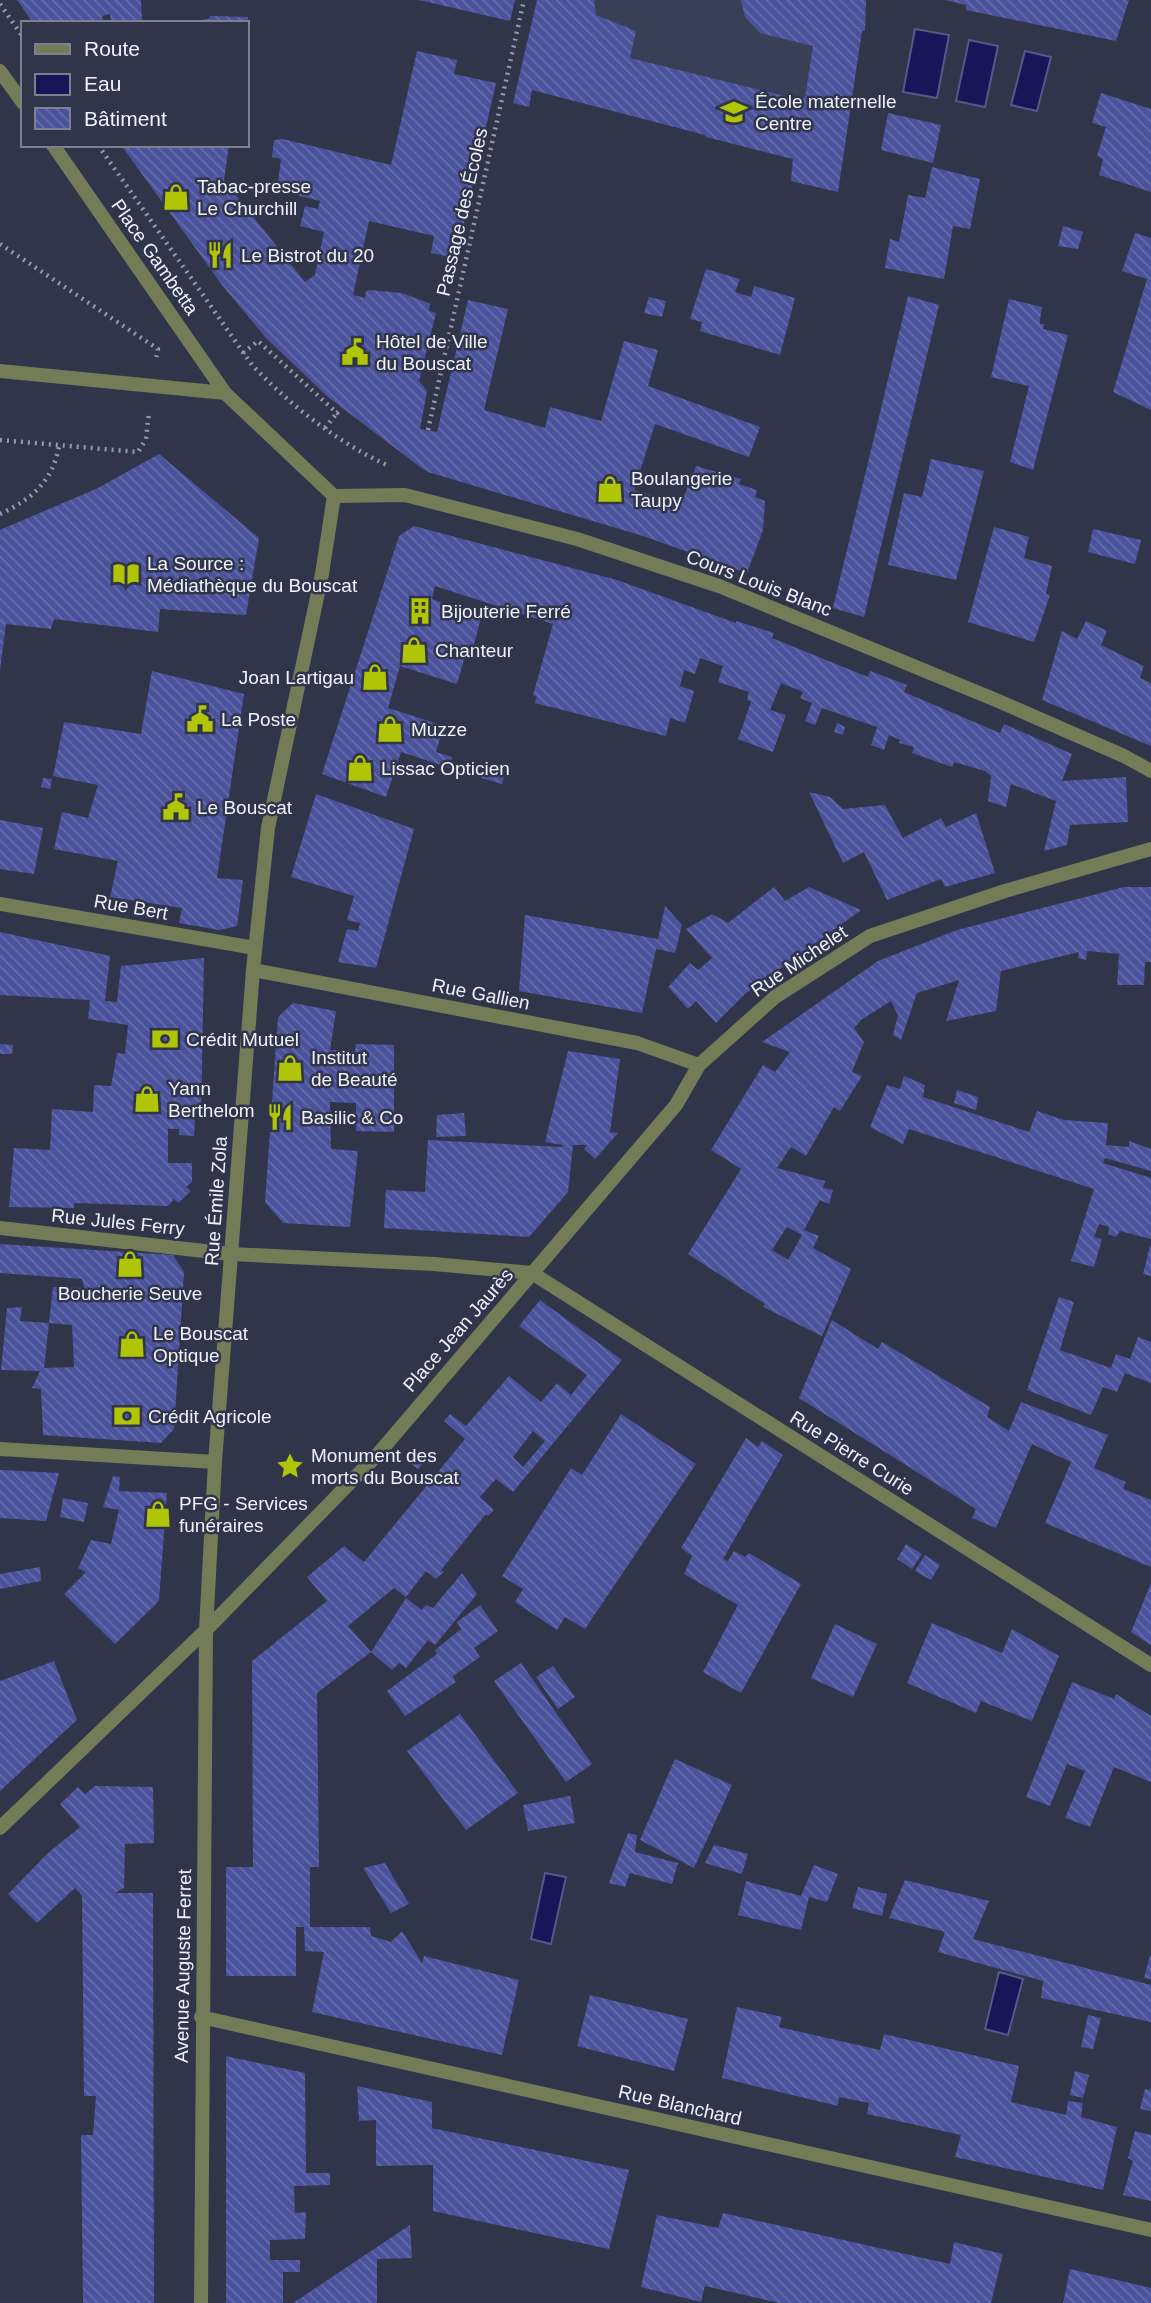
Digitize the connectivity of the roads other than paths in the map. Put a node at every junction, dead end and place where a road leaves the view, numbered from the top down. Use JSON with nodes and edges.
{"nodes":[{"id":1,"x":0,"y":71,"type":"edge"},
{"id":2,"x":21,"y":100,"type":"edge"},
{"id":3,"x":54,"y":147,"type":"edge"},
{"id":4,"x":0,"y":371,"type":"edge"},
{"id":5,"x":225,"y":393,"type":"junction"},
{"id":6,"x":334,"y":496,"type":"junction"},
{"id":7,"x":1151,"y":771,"type":"edge"},
{"id":8,"x":1151,"y":849,"type":"edge"},
{"id":9,"x":0,"y":904,"type":"edge"},
{"id":10,"x":255,"y":948,"type":"junction"},
{"id":11,"x":253,"y":970,"type":"junction"},
{"id":12,"x":699,"y":1065,"type":"junction"},
{"id":13,"x":0,"y":1228,"type":"edge"},
{"id":14,"x":231,"y":1254,"type":"junction"},
{"id":15,"x":532,"y":1273,"type":"junction"},
{"id":16,"x":0,"y":1449,"type":"edge"},
{"id":17,"x":215,"y":1462,"type":"junction"},
{"id":18,"x":206,"y":1630,"type":"junction"},
{"id":19,"x":1151,"y":1665,"type":"edge"},
{"id":20,"x":0,"y":1828,"type":"edge"},
{"id":21,"x":201,"y":2017,"type":"junction"},
{"id":22,"x":1151,"y":2230,"type":"edge"},
{"id":23,"x":201,"y":2303,"type":"edge"}],
"edges":[{"from":1,"to":2,"type":"street"},
{"from":3,"to":5,"type":"street","name":"Place Gambetta"},
{"from":4,"to":5,"type":"street"},
{"from":5,"to":6,"type":"street","name":"Place Gambetta"},
{"from":6,"to":7,"type":"street","name":"Cours Louis Blanc"},
{"from":6,"to":10,"type":"street","name":"Rue Émile Zola"},
{"from":8,"to":12,"type":"street","name":"Rue Michelet"},
{"from":9,"to":10,"type":"street","name":"Rue Bert"},
{"from":10,"to":11,"type":"street","name":"Rue Émile Zola"},
{"from":11,"to":12,"type":"street","name":"Rue Gallien"},
{"from":11,"to":14,"type":"street","name":"Rue Émile Zola"},
{"from":12,"to":15,"type":"street","name":"Rue Michelet"},
{"from":13,"to":14,"type":"street","name":"Rue Jules Ferry"},
{"from":14,"to":15,"type":"street","name":"Place Jean Jaurès"},
{"from":14,"to":17,"type":"street","name":"Rue Émile Zola"},
{"from":15,"to":18,"type":"street","name":"Place Jean Jaurès"},
{"from":15,"to":19,"type":"street","name":"Rue Pierre Curie"},
{"from":16,"to":17,"type":"street"},
{"from":17,"to":18,"type":"street","name":"Rue Émile Zola"},
{"from":18,"to":20,"type":"street"},
{"from":18,"to":21,"type":"street","name":"Avenue Auguste Ferret"},
{"from":21,"to":22,"type":"street","name":"Rue Blanchard"},
{"from":21,"to":23,"type":"street","name":"Avenue Auguste Ferret"}]}
